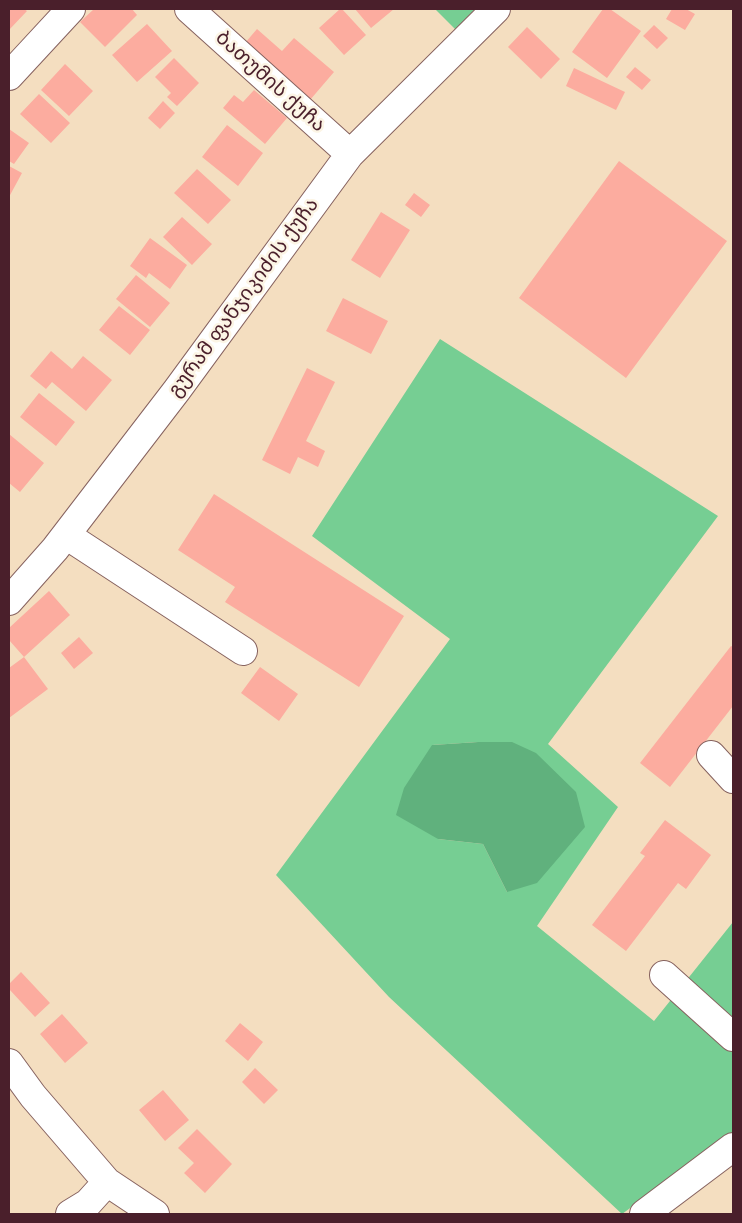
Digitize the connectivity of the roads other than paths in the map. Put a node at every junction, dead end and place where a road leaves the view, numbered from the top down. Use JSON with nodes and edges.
{"nodes":[{"id":1,"x":71,"y":9,"type":"edge"},
{"id":2,"x":190,"y":9,"type":"edge"},
{"id":3,"x":496,"y":9,"type":"edge"},
{"id":4,"x":9,"y":76,"type":"edge"},
{"id":5,"x":350,"y":154,"type":"junction"},
{"id":6,"x":66,"y":535,"type":"junction"},
{"id":7,"x":9,"y":601,"type":"edge"},
{"id":8,"x":243,"y":651,"type":"dead end"},
{"id":9,"x":711,"y":755,"type":"dead end"},
{"id":10,"x":733,"y":779,"type":"edge"},
{"id":11,"x":664,"y":975,"type":"dead end"},
{"id":12,"x":733,"y":1037,"type":"edge"},
{"id":13,"x":9,"y":1063,"type":"edge"},
{"id":14,"x":733,"y":1147,"type":"edge"},
{"id":15,"x":107,"y":1182,"type":"junction"},
{"id":16,"x":70,"y":1214,"type":"edge"},
{"id":17,"x":155,"y":1214,"type":"edge"},
{"id":18,"x":644,"y":1214,"type":"edge"}],
"edges":[{"from":1,"to":4,"type":"street"},
{"from":2,"to":5,"type":"street","name":"ბათუმის ქუჩა"},
{"from":3,"to":5,"type":"street","name":"გურამ ფანჯიკიძის ქუჩა"},
{"from":5,"to":6,"type":"street","name":"გურამ ფანჯიკიძის ქუჩა"},
{"from":6,"to":7,"type":"street","name":"გურამ ფანჯიკიძის ქუჩა"},
{"from":6,"to":8,"type":"street"},
{"from":9,"to":10,"type":"street"},
{"from":11,"to":12,"type":"street"},
{"from":13,"to":15,"type":"street"},
{"from":14,"to":18,"type":"street"},
{"from":15,"to":16,"type":"street"},
{"from":15,"to":17,"type":"street"}]}
